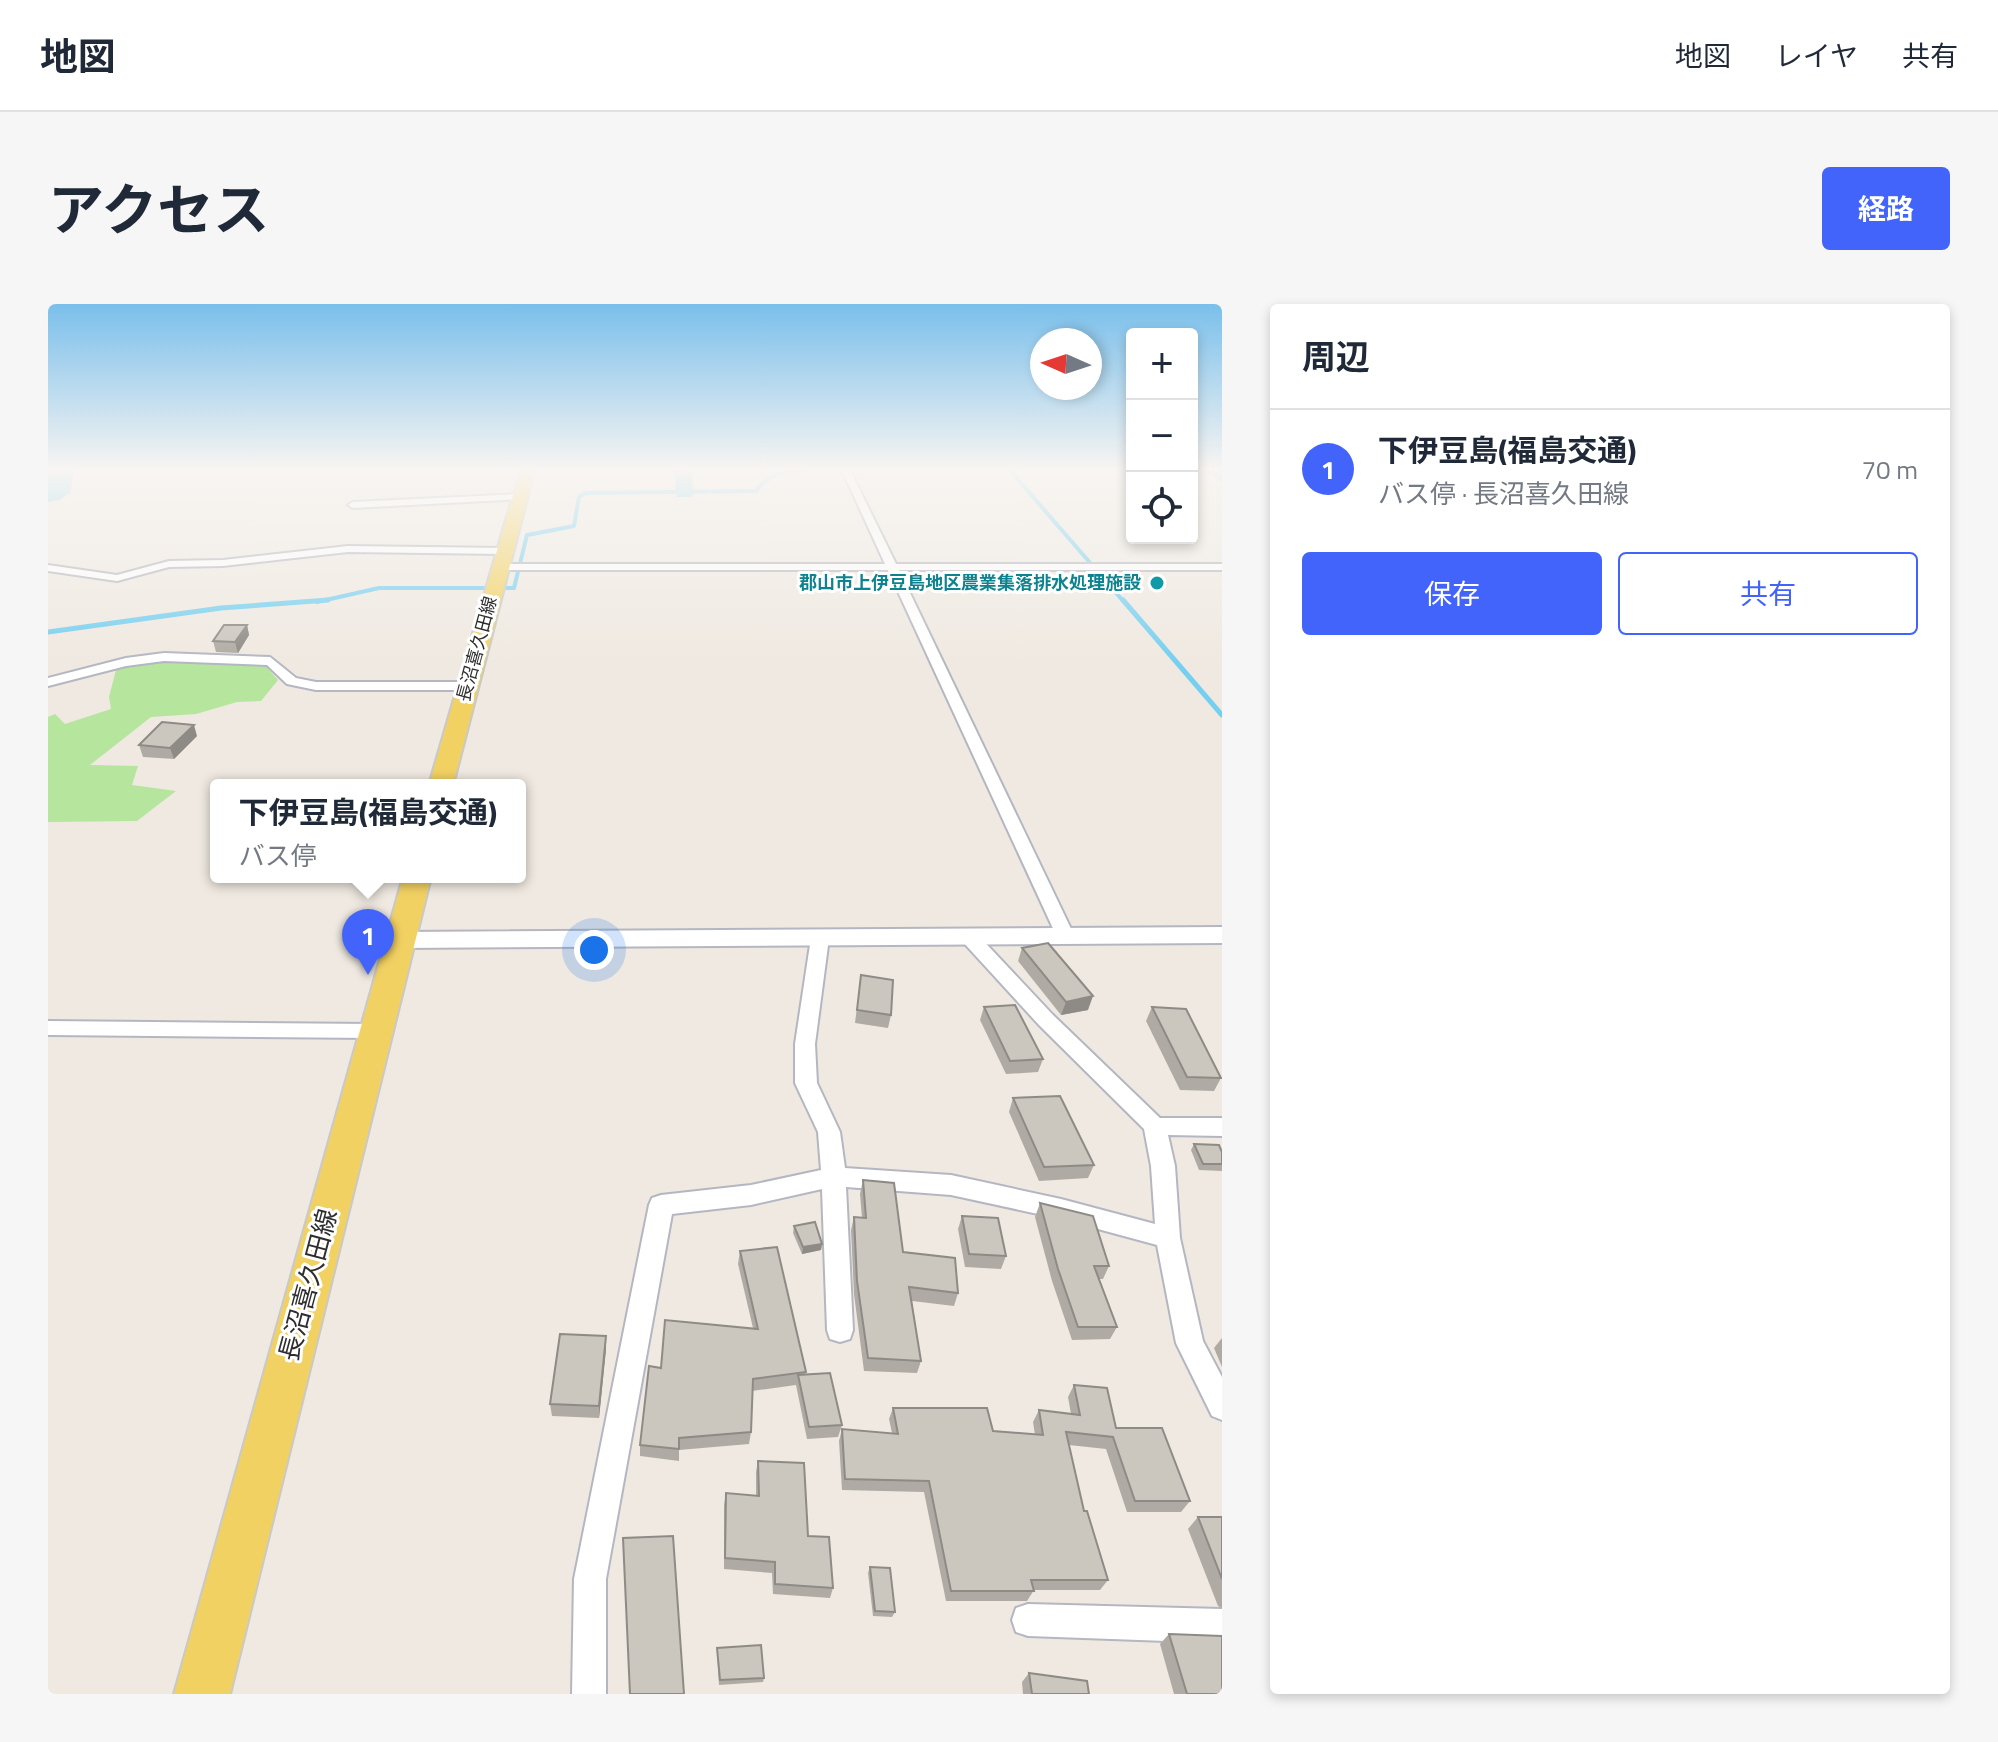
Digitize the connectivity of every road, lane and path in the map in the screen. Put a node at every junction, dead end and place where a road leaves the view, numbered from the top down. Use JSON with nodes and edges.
{"nodes":[{"id":1,"x":509,"y":533,"type":"edge"},
{"id":2,"x":875,"y":533,"type":"edge"},
{"id":3,"x":502,"y":559,"type":"junction"},
{"id":4,"x":890,"y":566,"type":"junction"},
{"id":5,"x":1222,"y":567,"type":"edge"},
{"id":6,"x":48,"y":568,"type":"edge"},
{"id":7,"x":48,"y":682,"type":"edge"},
{"id":8,"x":466,"y":686,"type":"junction"},
{"id":9,"x":443,"y":779,"type":"edge"},
{"id":10,"x":415,"y":883,"type":"edge"},
{"id":11,"x":1065,"y":935,"type":"junction"},
{"id":12,"x":1222,"y":935,"type":"edge"},
{"id":13,"x":820,"y":938,"type":"junction"},
{"id":14,"x":970,"y":938,"type":"junction"},
{"id":15,"x":400,"y":940,"type":"junction"},
{"id":16,"x":48,"y":1028,"type":"edge"},
{"id":17,"x":374,"y":1031,"type":"junction"},
{"id":18,"x":1155,"y":1126,"type":"junction"},
{"id":19,"x":1222,"y":1127,"type":"edge"},
{"id":20,"x":834,"y":1177,"type":"junction"},
{"id":21,"x":1168,"y":1238,"type":"junction"},
{"id":22,"x":840,"y":1330,"type":"dead end"},
{"id":23,"x":1222,"y":1406,"type":"edge"},
{"id":24,"x":1028,"y":1620,"type":"dead end"},
{"id":25,"x":1222,"y":1626,"type":"edge"},
{"id":26,"x":202,"y":1694,"type":"edge"},
{"id":27,"x":589,"y":1694,"type":"edge"}],
"edges":[{"from":1,"to":3,"type":"main road","name":"長沼喜久田線"},
{"from":2,"to":4,"type":"street"},
{"from":3,"to":4,"type":"street"},
{"from":3,"to":6,"type":"street"},
{"from":3,"to":8,"type":"main road","name":"長沼喜久田線"},
{"from":4,"to":5,"type":"street"},
{"from":4,"to":11,"type":"street"},
{"from":7,"to":8,"type":"street"},
{"from":8,"to":9,"type":"main road","name":"長沼喜久田線"},
{"from":10,"to":15,"type":"main road","name":"長沼喜久田線"},
{"from":11,"to":12,"type":"street"},
{"from":11,"to":14,"type":"street"},
{"from":13,"to":14,"type":"street"},
{"from":13,"to":15,"type":"street"},
{"from":13,"to":20,"type":"street"},
{"from":14,"to":18,"type":"street"},
{"from":15,"to":17,"type":"main road","name":"長沼喜久田線"},
{"from":16,"to":17,"type":"street"},
{"from":17,"to":26,"type":"main road","name":"長沼喜久田線"},
{"from":18,"to":19,"type":"street"},
{"from":18,"to":21,"type":"street"},
{"from":20,"to":21,"type":"street"},
{"from":20,"to":22,"type":"street"},
{"from":20,"to":27,"type":"street"},
{"from":21,"to":23,"type":"street"},
{"from":24,"to":25,"type":"street"}]}
